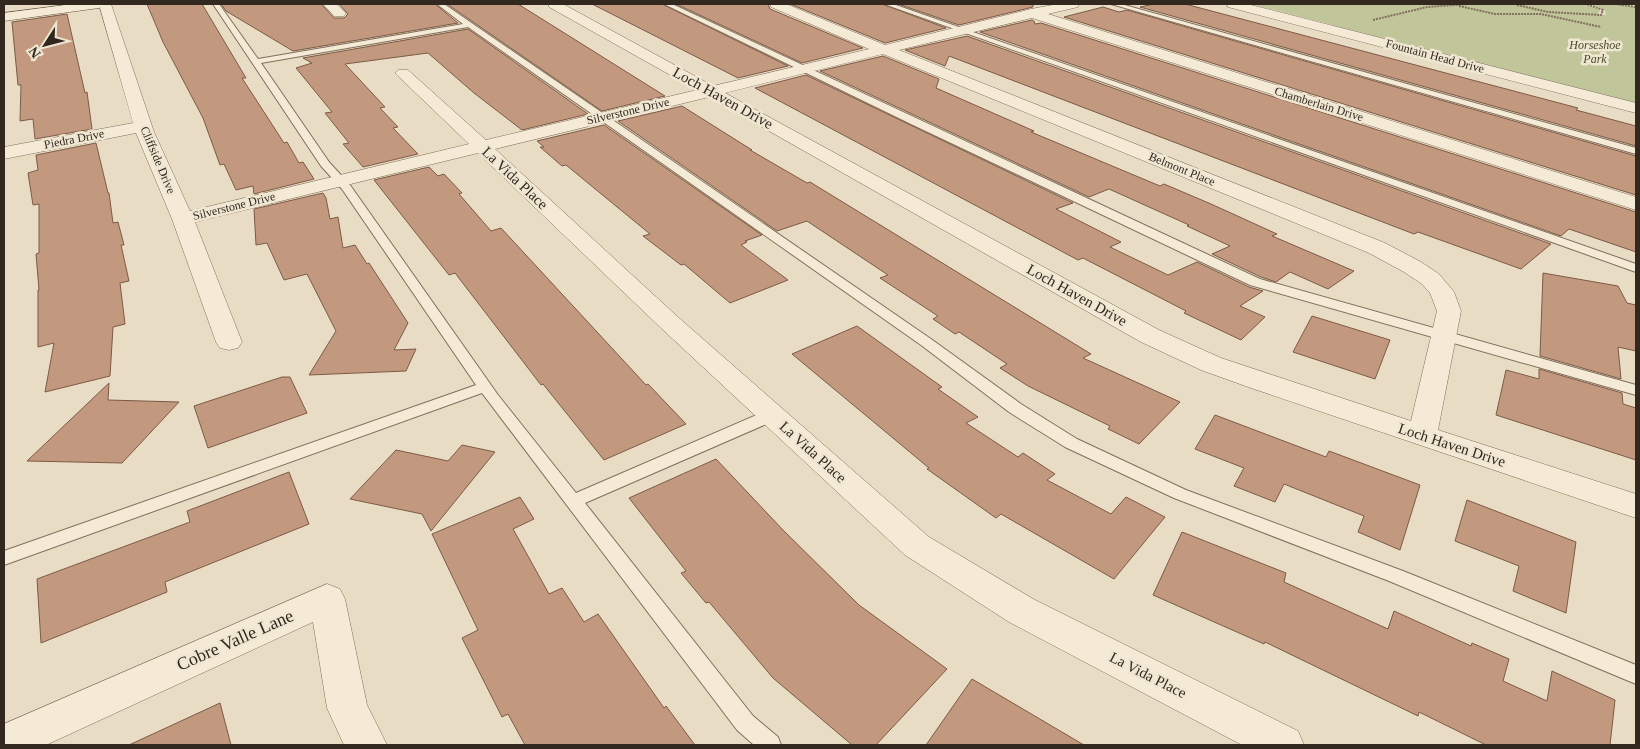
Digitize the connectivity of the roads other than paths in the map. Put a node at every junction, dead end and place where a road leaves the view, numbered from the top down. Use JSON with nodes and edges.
{"nodes":[{"id":1,"x":60,"y":4,"type":"edge"},
{"id":2,"x":99,"y":4,"type":"edge"},
{"id":3,"x":105,"y":4,"type":"edge"},
{"id":4,"x":216,"y":4,"type":"edge"},
{"id":5,"x":329,"y":4,"type":"edge"},
{"id":6,"x":440,"y":4,"type":"edge"},
{"id":7,"x":554,"y":4,"type":"edge"},
{"id":8,"x":667,"y":4,"type":"edge"},
{"id":9,"x":776,"y":4,"type":"edge"},
{"id":10,"x":887,"y":4,"type":"edge"},
{"id":11,"x":1001,"y":4,"type":"edge"},
{"id":12,"x":1073,"y":4,"type":"edge"},
{"id":13,"x":1114,"y":4,"type":"edge"},
{"id":14,"x":1233,"y":4,"type":"edge"},
{"id":15,"x":4,"y":11,"type":"edge"},
{"id":16,"x":339,"y":14,"type":"dead end"},
{"id":17,"x":1032,"y":14,"type":"junction"},
{"id":18,"x":4,"y":17,"type":"edge"},
{"id":19,"x":470,"y":25,"type":"junction"},
{"id":20,"x":964,"y":30,"type":"junction"},
{"id":21,"x":882,"y":50,"type":"junction"},
{"id":22,"x":254,"y":62,"type":"junction"},
{"id":23,"x":804,"y":69,"type":"junction"},
{"id":24,"x":403,"y":73,"type":"dead end"},
{"id":25,"x":711,"y":91,"type":"junction"},
{"id":26,"x":1636,"y":108,"type":"edge"},
{"id":27,"x":601,"y":118,"type":"junction"},
{"id":28,"x":143,"y":126,"type":"junction"},
{"id":29,"x":482,"y":146,"type":"junction"},
{"id":30,"x":1636,"y":151,"type":"edge"},
{"id":31,"x":4,"y":153,"type":"edge"},
{"id":32,"x":340,"y":180,"type":"junction"},
{"id":33,"x":1636,"y":204,"type":"edge"},
{"id":34,"x":183,"y":219,"type":"junction"},
{"id":35,"x":1636,"y":268,"type":"edge"},
{"id":36,"x":1444,"y":336,"type":"junction"},
{"id":37,"x":229,"y":342,"type":"dead end"},
{"id":38,"x":485,"y":386,"type":"junction"},
{"id":39,"x":1636,"y":390,"type":"edge"},
{"id":40,"x":772,"y":415,"type":"junction"},
{"id":41,"x":1422,"y":436,"type":"junction"},
{"id":42,"x":574,"y":501,"type":"junction"},
{"id":43,"x":1636,"y":506,"type":"edge"},
{"id":44,"x":4,"y":558,"type":"edge"},
{"id":45,"x":1636,"y":675,"type":"edge"},
{"id":46,"x":4,"y":744,"type":"edge"},
{"id":47,"x":366,"y":745,"type":"edge"},
{"id":48,"x":770,"y":745,"type":"edge"},
{"id":49,"x":1283,"y":745,"type":"edge"}],
"edges":[{"from":1,"to":15,"type":"street"},
{"from":2,"to":18,"type":"street"},
{"from":3,"to":28,"type":"street","name":"Cliffside Drive"},
{"from":4,"to":22,"type":"lane"},
{"from":5,"to":16,"type":"street"},
{"from":6,"to":19,"type":"lane"},
{"from":7,"to":25,"type":"street","name":"Loch Haven Drive"},
{"from":8,"to":23,"type":"lane"},
{"from":9,"to":21,"type":"street","name":"Belmont Place"},
{"from":10,"to":20,"type":"lane"},
{"from":11,"to":17,"type":"street","name":"Chamberlain Drive"},
{"from":12,"to":17,"type":"street","name":"Silverstone Drive"},
{"from":13,"to":30,"type":"lane"},
{"from":14,"to":26,"type":"street","name":"Fountain Head Drive"},
{"from":17,"to":20,"type":"street","name":"Silverstone Drive"},
{"from":17,"to":33,"type":"street","name":"Chamberlain Drive"},
{"from":19,"to":22,"type":"lane"},
{"from":19,"to":27,"type":"lane"},
{"from":20,"to":21,"type":"street","name":"Silverstone Drive"},
{"from":20,"to":35,"type":"lane"},
{"from":21,"to":23,"type":"street","name":"Silverstone Drive"},
{"from":21,"to":36,"type":"street","name":"Belmont Place"},
{"from":22,"to":32,"type":"lane"},
{"from":23,"to":25,"type":"street","name":"Silverstone Drive"},
{"from":23,"to":36,"type":"lane"},
{"from":24,"to":29,"type":"street","name":"La Vida Place"},
{"from":25,"to":27,"type":"street","name":"Silverstone Drive"},
{"from":25,"to":41,"type":"street","name":"Loch Haven Drive"},
{"from":27,"to":29,"type":"street","name":"Silverstone Drive"},
{"from":27,"to":45,"type":"lane"},
{"from":28,"to":31,"type":"street","name":"Piedra Drive"},
{"from":28,"to":34,"type":"street","name":"Cliffside Drive"},
{"from":29,"to":32,"type":"street","name":"Silverstone Drive"},
{"from":29,"to":40,"type":"street","name":"La Vida Place"},
{"from":32,"to":34,"type":"street","name":"Silverstone Drive"},
{"from":32,"to":38,"type":"lane"},
{"from":34,"to":37,"type":"street","name":"Cliffside Drive"},
{"from":36,"to":39,"type":"lane"},
{"from":36,"to":41,"type":"street","name":"Belmont Place"},
{"from":38,"to":42,"type":"lane"},
{"from":38,"to":44,"type":"lane"},
{"from":40,"to":42,"type":"lane"},
{"from":40,"to":49,"type":"street","name":"La Vida Place"},
{"from":41,"to":43,"type":"street","name":"Loch Haven Drive"},
{"from":42,"to":48,"type":"lane"},
{"from":46,"to":47,"type":"street","name":"Cobre Valle Lane"}]}
